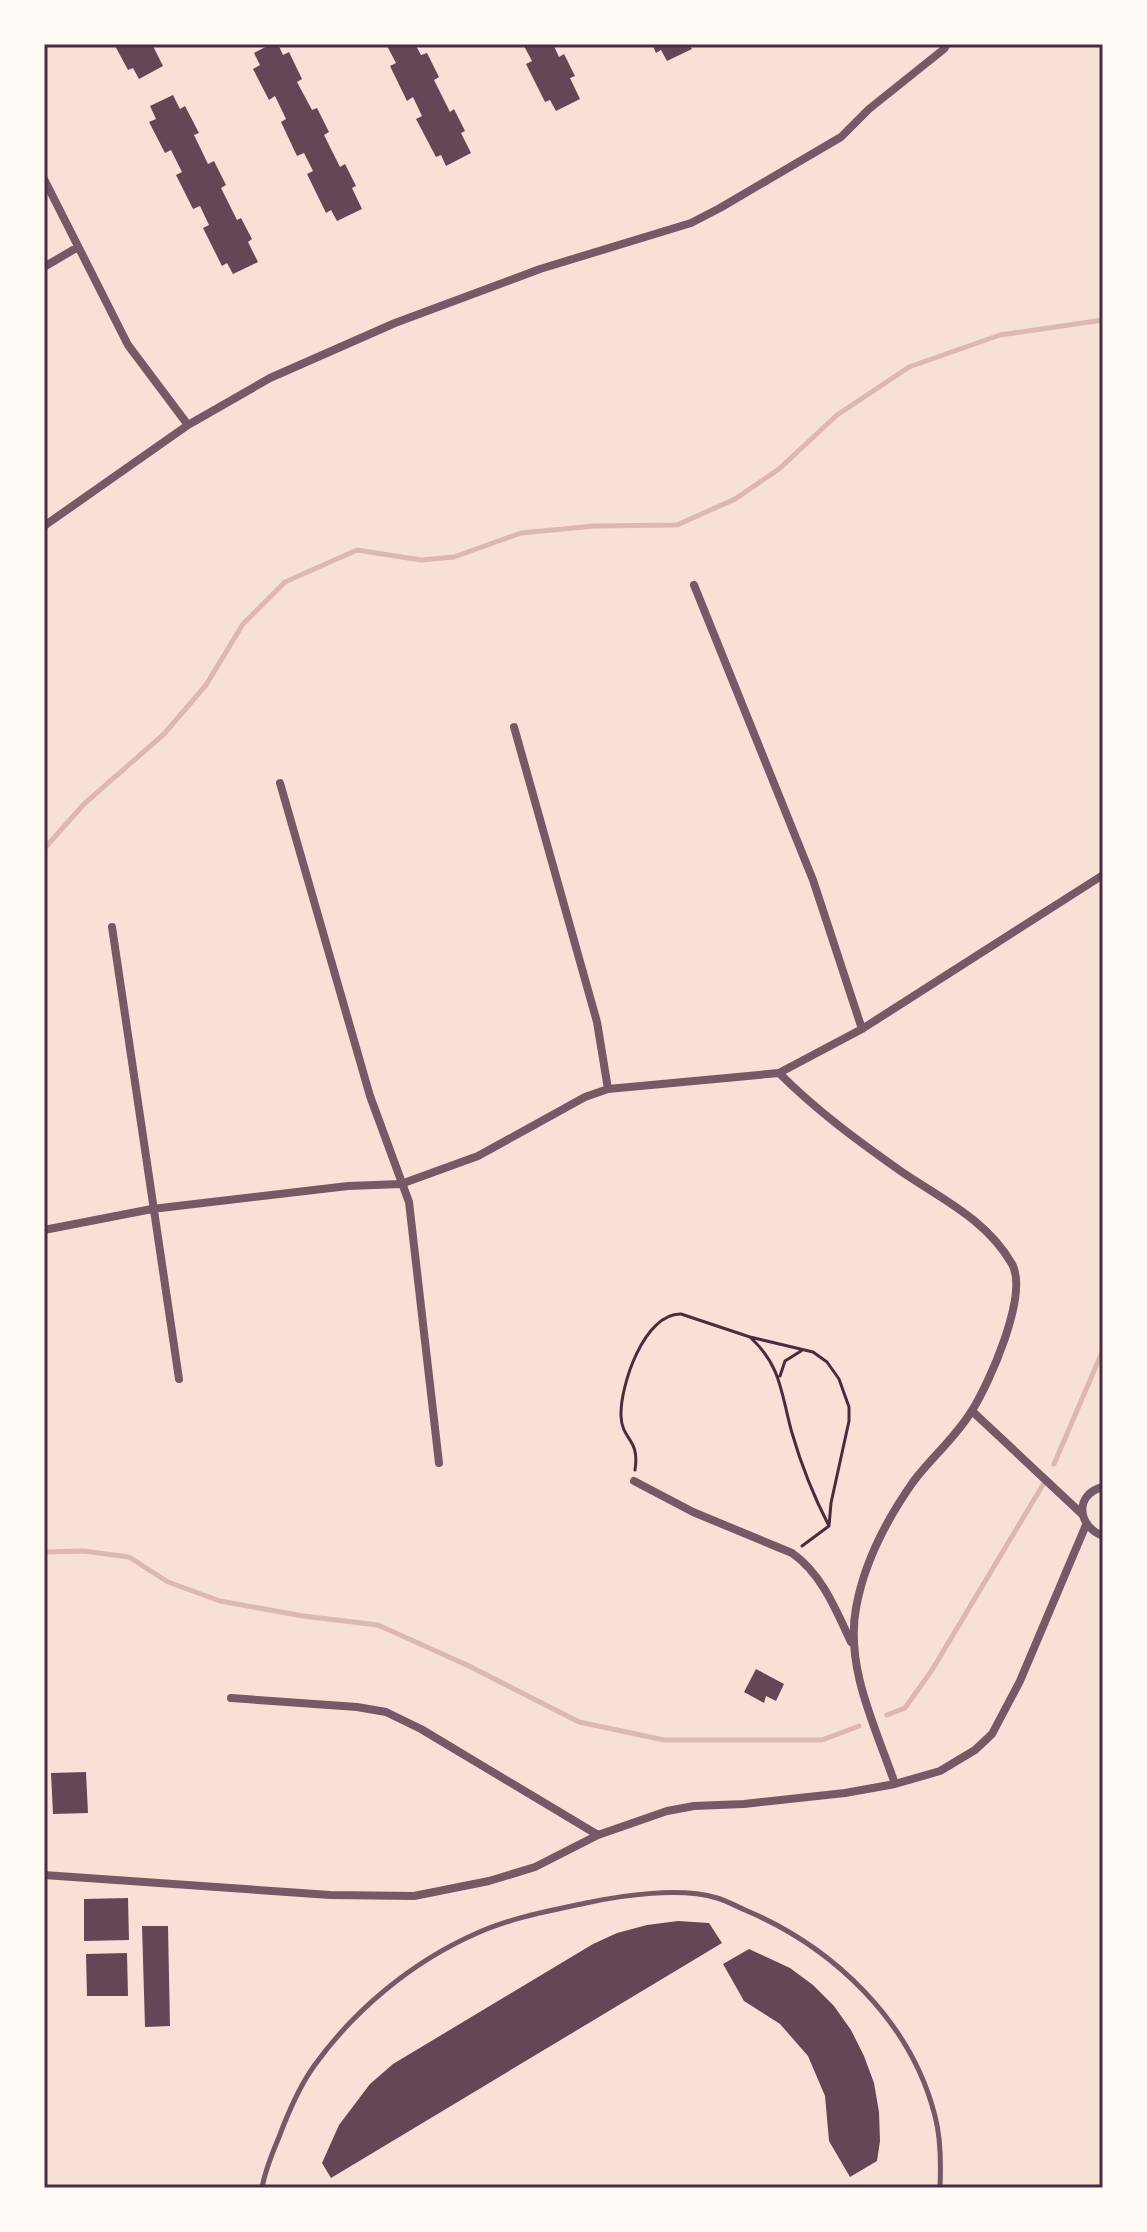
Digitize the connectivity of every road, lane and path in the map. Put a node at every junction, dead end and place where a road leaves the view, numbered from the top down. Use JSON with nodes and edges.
{"nodes":[{"id":1,"x":947,"y":44,"type":"edge"},
{"id":2,"x":44,"y":179,"type":"edge"},
{"id":3,"x":78,"y":247,"type":"junction"},
{"id":4,"x":44,"y":267,"type":"edge"},
{"id":5,"x":188,"y":425,"type":"junction"},
{"id":6,"x":44,"y":526,"type":"edge"},
{"id":7,"x":694,"y":585,"type":"dead end"},
{"id":8,"x":514,"y":727,"type":"dead end"},
{"id":9,"x":280,"y":783,"type":"dead end"},
{"id":10,"x":1103,"y":875,"type":"edge"},
{"id":11,"x":112,"y":927,"type":"dead end"},
{"id":12,"x":862,"y":1029,"type":"junction"},
{"id":13,"x":779,"y":1073,"type":"junction"},
{"id":14,"x":608,"y":1089,"type":"junction"},
{"id":15,"x":401,"y":1184,"type":"junction"},
{"id":16,"x":152,"y":1209,"type":"junction"},
{"id":17,"x":44,"y":1230,"type":"edge"},
{"id":18,"x":750,"y":1337,"type":"junction"},
{"id":19,"x":803,"y":1350,"type":"junction"},
{"id":20,"x":780,"y":1376,"type":"junction"},
{"id":21,"x":179,"y":1379,"type":"dead end"},
{"id":22,"x":972,"y":1411,"type":"junction"},
{"id":23,"x":439,"y":1463,"type":"dead end"},
{"id":24,"x":634,"y":1481,"type":"joint"},
{"id":25,"x":1103,"y":1487,"type":"edge"},
{"id":26,"x":1083,"y":1515,"type":"junction"},
{"id":27,"x":1086,"y":1525,"type":"junction"},
{"id":28,"x":829,"y":1526,"type":"junction"},
{"id":29,"x":1103,"y":1536,"type":"edge"},
{"id":30,"x":792,"y":1553,"type":"junction"},
{"id":31,"x":852,"y":1644,"type":"junction"},
{"id":32,"x":231,"y":1698,"type":"dead end"},
{"id":33,"x":895,"y":1784,"type":"junction"},
{"id":34,"x":598,"y":1835,"type":"junction"},
{"id":35,"x":44,"y":1875,"type":"edge"},
{"id":36,"x":262,"y":2188,"type":"edge"},
{"id":37,"x":940,"y":2188,"type":"edge"}],
"edges":[{"from":1,"to":5,"type":"street"},
{"from":2,"to":3,"type":"street"},
{"from":3,"to":4,"type":"street"},
{"from":3,"to":5,"type":"street"},
{"from":5,"to":6,"type":"street"},
{"from":7,"to":12,"type":"street"},
{"from":8,"to":14,"type":"street"},
{"from":9,"to":15,"type":"street"},
{"from":10,"to":12,"type":"street"},
{"from":11,"to":16,"type":"street"},
{"from":12,"to":13,"type":"street"},
{"from":13,"to":14,"type":"street"},
{"from":13,"to":22,"type":"street"},
{"from":14,"to":15,"type":"street"},
{"from":15,"to":16,"type":"street"},
{"from":15,"to":23,"type":"street"},
{"from":16,"to":17,"type":"street"},
{"from":16,"to":21,"type":"street"},
{"from":18,"to":19,"type":"path"},
{"from":18,"to":20,"type":"path"},
{"from":18,"to":24,"type":"path"},
{"from":19,"to":20,"type":"path"},
{"from":19,"to":28,"type":"path"},
{"from":20,"to":28,"type":"path"},
{"from":22,"to":26,"type":"street"},
{"from":22,"to":31,"type":"street"},
{"from":24,"to":30,"type":"street"},
{"from":25,"to":26,"type":"street"},
{"from":26,"to":27,"type":"street"},
{"from":27,"to":29,"type":"street"},
{"from":27,"to":33,"type":"street"},
{"from":28,"to":30,"type":"path"},
{"from":30,"to":31,"type":"street"},
{"from":31,"to":33,"type":"street"},
{"from":32,"to":34,"type":"street"},
{"from":33,"to":34,"type":"street"},
{"from":34,"to":35,"type":"street"},
{"from":36,"to":37,"type":"lane"}]}
